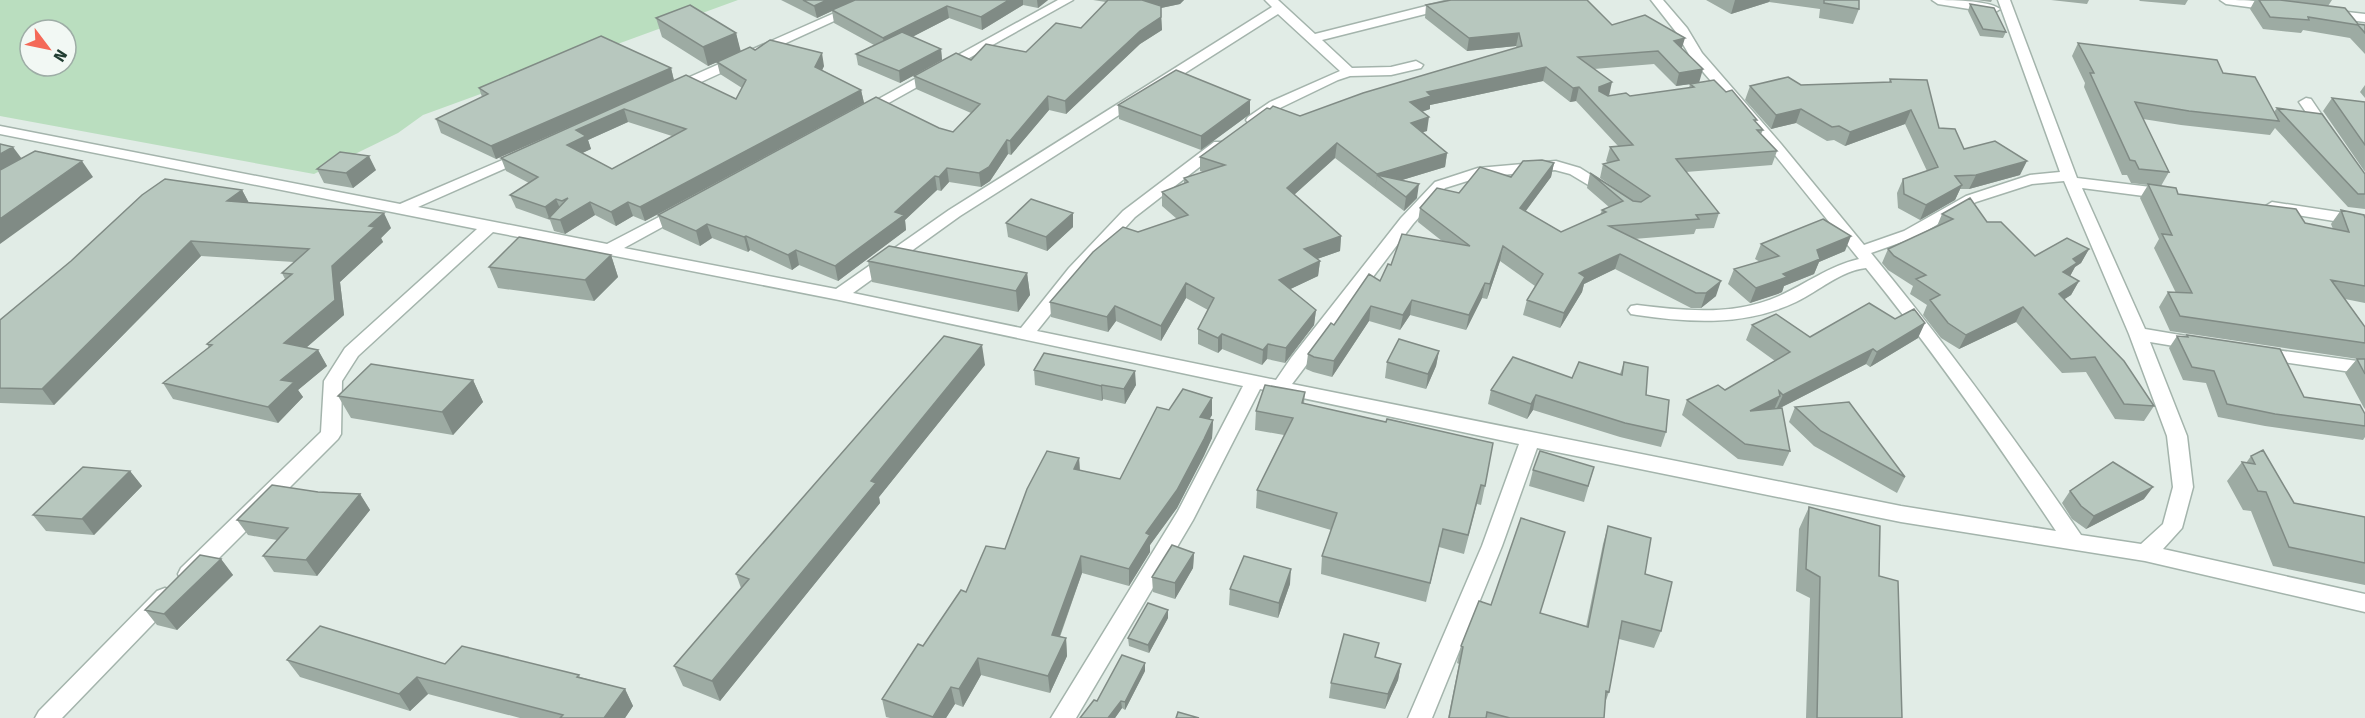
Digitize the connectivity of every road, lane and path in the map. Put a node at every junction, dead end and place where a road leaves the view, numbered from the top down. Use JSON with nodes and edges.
{"nodes":[{"id":1,"x":874,"y":0,"type":"edge"},
{"id":2,"x":1066,"y":0,"type":"edge"},
{"id":3,"x":1465,"y":0,"type":"edge"},
{"id":4,"x":1657,"y":0,"type":"edge"},
{"id":5,"x":1938,"y":0,"type":"edge"},
{"id":6,"x":2226,"y":0,"type":"edge"},
{"id":7,"x":1275,"y":4,"type":"edge"},
{"id":8,"x":2006,"y":5,"type":"edge"},
{"id":9,"x":2295,"y":9,"type":"edge"},
{"id":10,"x":2319,"y":12,"type":"edge"},
{"id":11,"x":2365,"y":18,"type":"edge"},
{"id":12,"x":1313,"y":38,"type":"junction"},
{"id":13,"x":1416,"y":65,"type":"dead end"},
{"id":14,"x":1349,"y":72,"type":"junction"},
{"id":15,"x":662,"y":94,"type":"edge"},
{"id":16,"x":2306,"y":102,"type":"dead end"},
{"id":17,"x":849,"y":118,"type":"edge"},
{"id":18,"x":0,"y":130,"type":"edge"},
{"id":19,"x":2334,"y":143,"type":"edge"},
{"id":20,"x":71,"y":145,"type":"junction"},
{"id":21,"x":543,"y":147,"type":"edge"},
{"id":22,"x":51,"y":156,"type":"edge"},
{"id":23,"x":183,"y":168,"type":"junction"},
{"id":24,"x":2071,"y":179,"type":"junction"},
{"id":25,"x":168,"y":182,"type":"edge"},
{"id":26,"x":2188,"y":196,"type":"edge"},
{"id":27,"x":1620,"y":199,"type":"edge"},
{"id":28,"x":693,"y":204,"type":"edge"},
{"id":29,"x":2257,"y":205,"type":"edge"},
{"id":30,"x":401,"y":209,"type":"junction"},
{"id":31,"x":2365,"y":221,"type":"edge"},
{"id":32,"x":491,"y":225,"type":"junction"},
{"id":33,"x":610,"y":249,"type":"junction"},
{"id":34,"x":1867,"y":256,"type":"junction"},
{"id":35,"x":839,"y":295,"type":"junction"},
{"id":36,"x":1637,"y":310,"type":"dead end"},
{"id":37,"x":1026,"y":333,"type":"junction"},
{"id":38,"x":2138,"y":334,"type":"junction"},
{"id":39,"x":2220,"y":347,"type":"edge"},
{"id":40,"x":2243,"y":351,"type":"edge"},
{"id":41,"x":2365,"y":368,"type":"edge"},
{"id":42,"x":1255,"y":381,"type":"junction"},
{"id":43,"x":1281,"y":387,"type":"junction"},
{"id":44,"x":1530,"y":440,"type":"junction"},
{"id":45,"x":2075,"y":542,"type":"junction"},
{"id":46,"x":2145,"y":553,"type":"junction"},
{"id":47,"x":2365,"y":603,"type":"edge"},
{"id":48,"x":46,"y":718,"type":"edge"},
{"id":49,"x":1063,"y":718,"type":"edge"},
{"id":50,"x":1420,"y":718,"type":"edge"}],
"edges":[{"from":1,"to":15,"type":"street"},
{"from":2,"to":17,"type":"street"},
{"from":3,"to":12,"type":"street"},
{"from":4,"to":34,"type":"street"},
{"from":5,"to":8,"type":"street"},
{"from":6,"to":9,"type":"street"},
{"from":7,"to":12,"type":"street"},
{"from":7,"to":35,"type":"street"},
{"from":8,"to":24,"type":"street"},
{"from":10,"to":11,"type":"street"},
{"from":12,"to":14,"type":"street"},
{"from":13,"to":14,"type":"street"},
{"from":14,"to":37,"type":"street"},
{"from":16,"to":19,"type":"street"},
{"from":18,"to":20,"type":"street"},
{"from":20,"to":22,"type":"street"},
{"from":20,"to":23,"type":"street"},
{"from":21,"to":30,"type":"street"},
{"from":23,"to":25,"type":"street"},
{"from":23,"to":30,"type":"street"},
{"from":24,"to":26,"type":"street"},
{"from":24,"to":34,"type":"street"},
{"from":24,"to":38,"type":"street"},
{"from":27,"to":43,"type":"street"},
{"from":28,"to":33,"type":"street"},
{"from":29,"to":31,"type":"street"},
{"from":30,"to":32,"type":"street"},
{"from":32,"to":33,"type":"street"},
{"from":32,"to":48,"type":"street"},
{"from":33,"to":35,"type":"street"},
{"from":34,"to":36,"type":"street"},
{"from":34,"to":45,"type":"street"},
{"from":35,"to":37,"type":"street"},
{"from":37,"to":42,"type":"street"},
{"from":38,"to":39,"type":"street"},
{"from":38,"to":46,"type":"street"},
{"from":40,"to":41,"type":"street"},
{"from":42,"to":43,"type":"street"},
{"from":42,"to":49,"type":"street"},
{"from":43,"to":44,"type":"street"},
{"from":44,"to":45,"type":"street"},
{"from":44,"to":50,"type":"street"},
{"from":45,"to":46,"type":"street"},
{"from":46,"to":47,"type":"street"}]}
